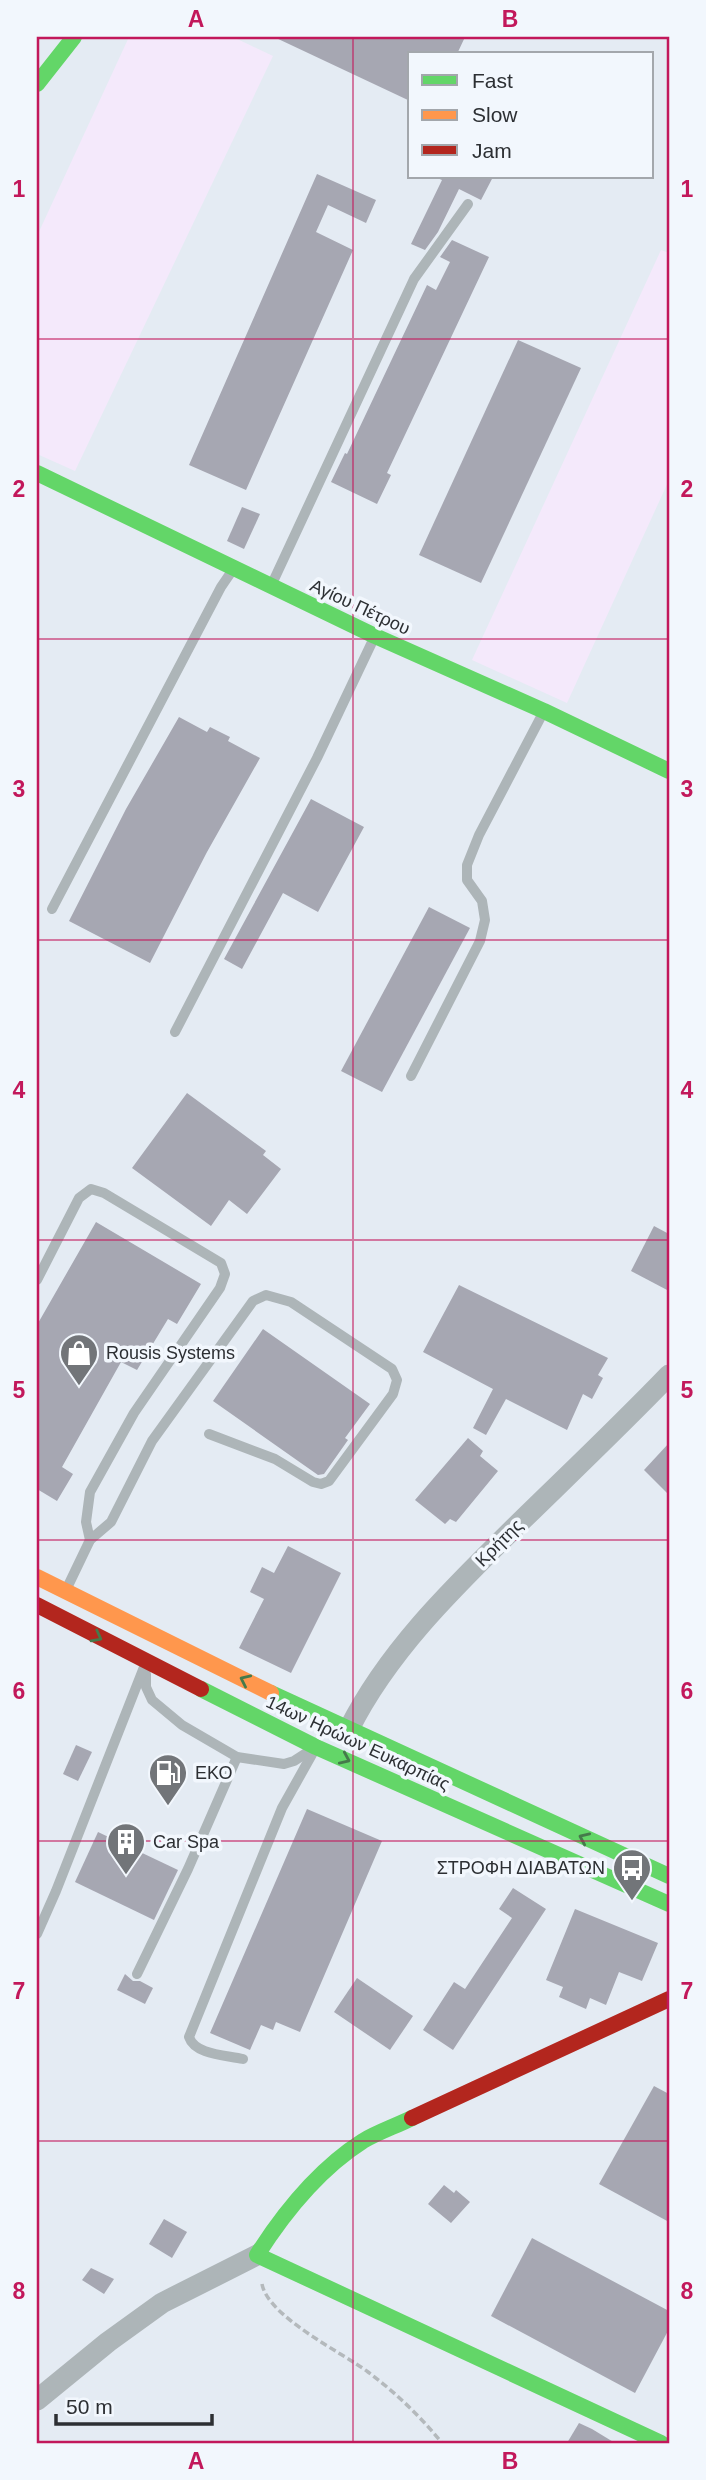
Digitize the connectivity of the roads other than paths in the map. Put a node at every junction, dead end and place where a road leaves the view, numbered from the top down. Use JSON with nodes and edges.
{"nodes":[{"id":1,"x":74,"y":37,"type":"edge"},
{"id":2,"x":37,"y":84,"type":"edge"},
{"id":3,"x":468,"y":204,"type":"dead end"},
{"id":4,"x":37,"y":473,"type":"edge"},
{"id":5,"x":234,"y":568,"type":"junction"},
{"id":6,"x":271,"y":586,"type":"junction"},
{"id":7,"x":375,"y":636,"type":"junction"},
{"id":8,"x":544,"y":711,"type":"junction"},
{"id":9,"x":669,"y":771,"type":"edge"},
{"id":10,"x":52,"y":909,"type":"dead end"},
{"id":11,"x":175,"y":1032,"type":"dead end"},
{"id":12,"x":411,"y":1076,"type":"dead end"},
{"id":13,"x":37,"y":1280,"type":"edge"},
{"id":14,"x":669,"y":1375,"type":"edge"},
{"id":15,"x":209,"y":1434,"type":"dead end"},
{"id":16,"x":90,"y":1540,"type":"junction"},
{"id":17,"x":37,"y":1577,"type":"edge"},
{"id":18,"x":66,"y":1592,"type":"junction"},
{"id":19,"x":37,"y":1605,"type":"edge"},
{"id":20,"x":146,"y":1662,"type":"junction"},
{"id":21,"x":349,"y":1730,"type":"junction"},
{"id":22,"x":316,"y":1747,"type":"junction"},
{"id":23,"x":237,"y":1757,"type":"junction"},
{"id":24,"x":669,"y":1876,"type":"edge"},
{"id":25,"x":669,"y":1903,"type":"edge"},
{"id":26,"x":37,"y":1934,"type":"edge"},
{"id":27,"x":137,"y":1974,"type":"dead end"},
{"id":28,"x":669,"y":1999,"type":"edge"},
{"id":29,"x":243,"y":2059,"type":"dead end"},
{"id":30,"x":257,"y":2255,"type":"junction"},
{"id":31,"x":37,"y":2400,"type":"edge"},
{"id":32,"x":661,"y":2443,"type":"edge"}],
"edges":[{"from":1,"to":2,"type":"street"},
{"from":3,"to":6,"type":"lane"},
{"from":4,"to":5,"type":"street","name":"Αγίου Πέτρου"},
{"from":5,"to":6,"type":"street","name":"Αγίου Πέτρου"},
{"from":5,"to":10,"type":"lane"},
{"from":6,"to":7,"type":"street","name":"Αγίου Πέτρου"},
{"from":7,"to":8,"type":"street","name":"Αγίου Πέτρου"},
{"from":7,"to":11,"type":"lane"},
{"from":8,"to":9,"type":"street","name":"Αγίου Πέτρου"},
{"from":8,"to":12,"type":"lane"},
{"from":13,"to":16,"type":"lane"},
{"from":14,"to":21,"type":"street","name":"Κρήτης"},
{"from":15,"to":16,"type":"lane"},
{"from":16,"to":18,"type":"lane"},
{"from":17,"to":18,"type":"street","name":"14ων Ηρώων Ευκαρπίας"},
{"from":21,"to":18,"type":"street","name":"14ων Ηρώων Ευκαρπίας","one_way":true},
{"from":19,"to":20,"type":"street","name":"14ων Ηρώων Ευκαρπίας","one_way":true},
{"from":20,"to":22,"type":"street","name":"14ων Ηρώων Ευκαρπίας"},
{"from":20,"to":23,"type":"lane"},
{"from":20,"to":26,"type":"lane"},
{"from":24,"to":21,"type":"street","name":"14ων Ηρώων Ευκαρπίας","one_way":true},
{"from":22,"to":23,"type":"lane"},
{"from":22,"to":25,"type":"street","name":"14ων Ηρώων Ευκαρπίας","one_way":true},
{"from":22,"to":29,"type":"lane"},
{"from":23,"to":27,"type":"lane"},
{"from":28,"to":30,"type":"street"},
{"from":30,"to":31,"type":"street"},
{"from":30,"to":32,"type":"street"}]}
